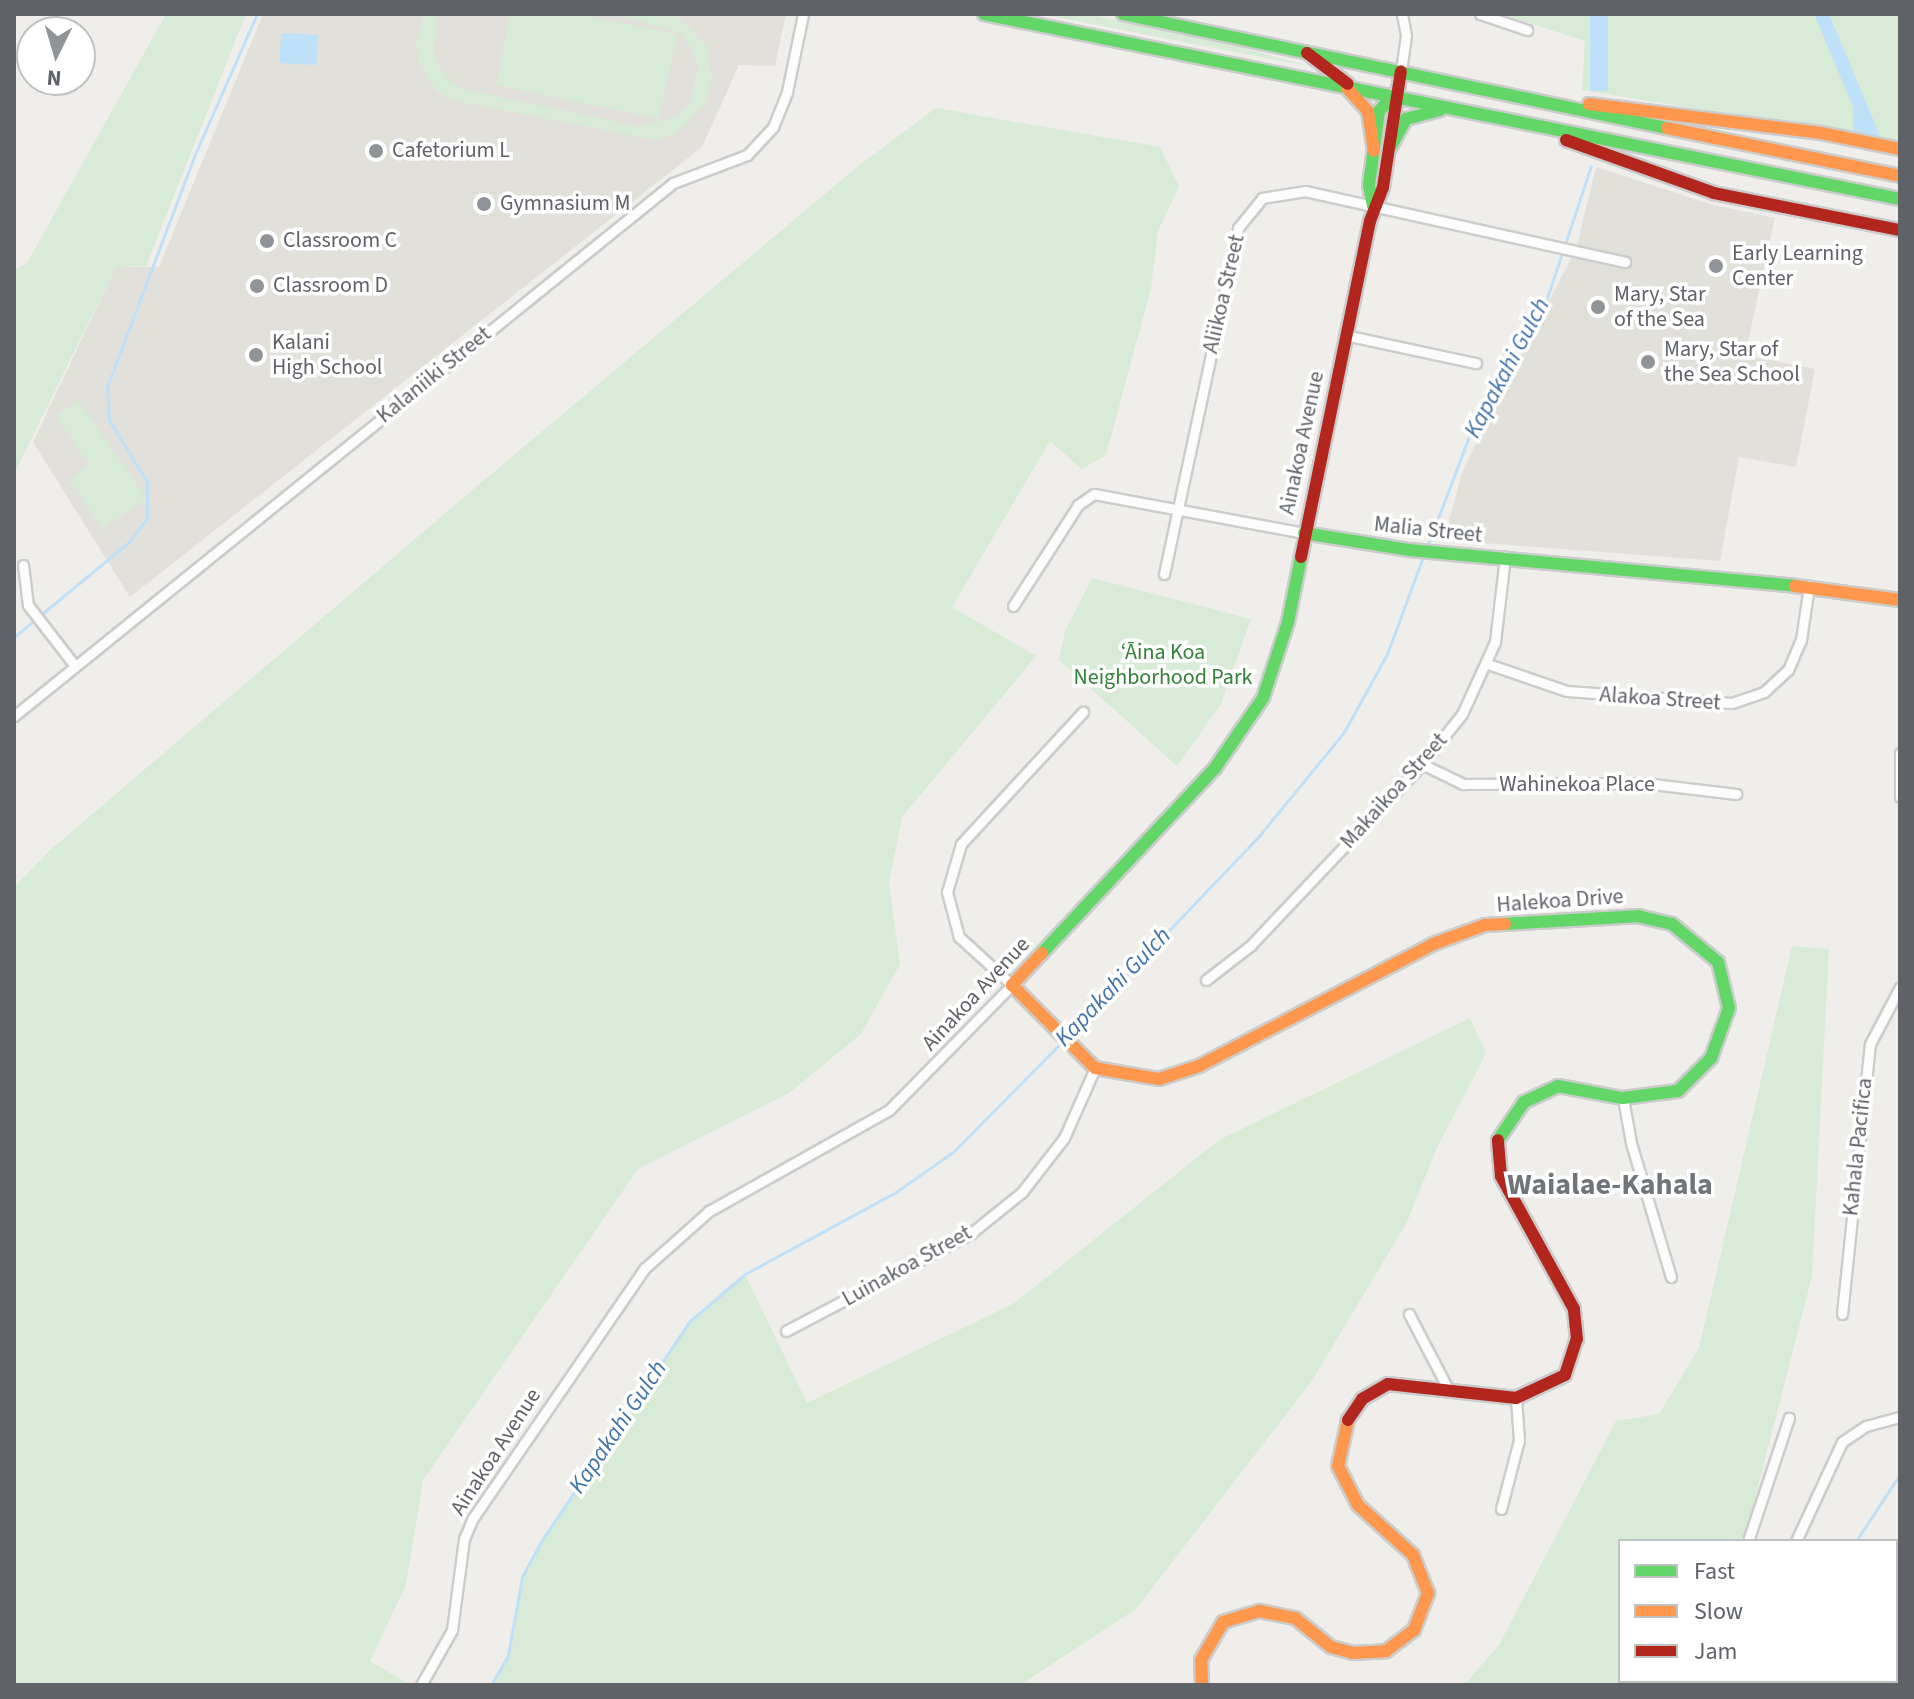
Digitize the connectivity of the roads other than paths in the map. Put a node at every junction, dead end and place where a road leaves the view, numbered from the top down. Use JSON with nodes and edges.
{"nodes":[{"id":1,"x":803,"y":14,"type":"edge"},
{"id":2,"x":984,"y":14,"type":"edge"},
{"id":3,"x":1123,"y":14,"type":"edge"},
{"id":4,"x":1402,"y":14,"type":"edge"},
{"id":5,"x":1480,"y":14,"type":"edge"},
{"id":6,"x":1527,"y":30,"type":"dead end"},
{"id":7,"x":1305,"y":52,"type":"junction"},
{"id":8,"x":1401,"y":71,"type":"junction"},
{"id":9,"x":1349,"y":87,"type":"junction"},
{"id":10,"x":1496,"y":92,"type":"junction"},
{"id":11,"x":1393,"y":96,"type":"junction"},
{"id":12,"x":1457,"y":110,"type":"junction"},
{"id":13,"x":1532,"y":125,"type":"junction"},
{"id":14,"x":1391,"y":146,"type":"junction"},
{"id":15,"x":1900,"y":149,"type":"edge"},
{"id":16,"x":1374,"y":151,"type":"junction"},
{"id":17,"x":1900,"y":176,"type":"edge"},
{"id":18,"x":1900,"y":199,"type":"edge"},
{"id":19,"x":1373,"y":206,"type":"junction"},
{"id":20,"x":1900,"y":230,"type":"edge"},
{"id":21,"x":1625,"y":262,"type":"dead end"},
{"id":22,"x":1345,"y":335,"type":"junction"},
{"id":23,"x":1476,"y":363,"type":"dead end"},
{"id":24,"x":1179,"y":507,"type":"junction"},
{"id":25,"x":1304,"y":533,"type":"junction"},
{"id":26,"x":1505,"y":557,"type":"junction"},
{"id":27,"x":23,"y":565,"type":"dead end"},
{"id":28,"x":1164,"y":574,"type":"dead end"},
{"id":29,"x":1809,"y":586,"type":"junction"},
{"id":30,"x":1900,"y":600,"type":"edge"},
{"id":31,"x":1013,"y":606,"type":"dead end"},
{"id":32,"x":1488,"y":664,"type":"junction"},
{"id":33,"x":75,"y":666,"type":"junction"},
{"id":34,"x":1083,"y":712,"type":"dead end"},
{"id":35,"x":14,"y":716,"type":"edge"},
{"id":36,"x":1900,"y":753,"type":"edge"},
{"id":37,"x":1422,"y":764,"type":"junction"},
{"id":38,"x":1736,"y":794,"type":"dead end"},
{"id":39,"x":1900,"y":797,"type":"edge"},
{"id":40,"x":1206,"y":980,"type":"dead end"},
{"id":41,"x":1012,"y":985,"type":"junction"},
{"id":42,"x":1900,"y":987,"type":"edge"},
{"id":43,"x":1095,"y":1068,"type":"junction"},
{"id":44,"x":1623,"y":1098,"type":"junction"},
{"id":45,"x":1671,"y":1277,"type":"dead end"},
{"id":46,"x":1409,"y":1314,"type":"dead end"},
{"id":47,"x":1842,"y":1314,"type":"dead end"},
{"id":48,"x":786,"y":1331,"type":"dead end"},
{"id":49,"x":1447,"y":1387,"type":"junction"},
{"id":50,"x":1516,"y":1398,"type":"junction"},
{"id":51,"x":1900,"y":1417,"type":"edge"},
{"id":52,"x":1789,"y":1418,"type":"dead end"},
{"id":53,"x":1501,"y":1509,"type":"dead end"},
{"id":54,"x":1749,"y":1539,"type":"edge"},
{"id":55,"x":1797,"y":1539,"type":"edge"},
{"id":56,"x":421,"y":1685,"type":"edge"},
{"id":57,"x":1202,"y":1685,"type":"edge"}],
"edges":[{"from":1,"to":33,"type":"street","name":"Kalaniiki Street"},
{"from":2,"to":9,"type":"main road"},
{"from":3,"to":7,"type":"main road"},
{"from":4,"to":8,"type":"street"},
{"from":5,"to":6,"type":"street"},
{"from":7,"to":8,"type":"main road"},
{"from":7,"to":9,"type":"main road"},
{"from":8,"to":10,"type":"main road"},
{"from":8,"to":11,"type":"main road","name":"Ainakoa Avenue"},
{"from":9,"to":11,"type":"main road"},
{"from":9,"to":16,"type":"main road"},
{"from":10,"to":15,"type":"main road"},
{"from":10,"to":17,"type":"main road"},
{"from":11,"to":12,"type":"main road"},
{"from":11,"to":14,"type":"main road","name":"Ainakoa Avenue"},
{"from":11,"to":16,"type":"main road","name":"Ainakoa Avenue"},
{"from":12,"to":13,"type":"main road"},
{"from":12,"to":14,"type":"main road"},
{"from":13,"to":18,"type":"main road"},
{"from":13,"to":20,"type":"main road"},
{"from":14,"to":19,"type":"main road","name":"Ainakoa Avenue"},
{"from":16,"to":19,"type":"main road","name":"Ainakoa Avenue"},
{"from":19,"to":21,"type":"street","name":"Aliikoa Street"},
{"from":19,"to":22,"type":"main road","name":"Ainakoa Avenue"},
{"from":19,"to":24,"type":"street","name":"Aliikoa Street"},
{"from":22,"to":23,"type":"street"},
{"from":22,"to":25,"type":"main road","name":"Ainakoa Avenue"},
{"from":24,"to":25,"type":"street","name":"Malia Street"},
{"from":24,"to":28,"type":"street","name":"Aliikoa Street"},
{"from":24,"to":31,"type":"street","name":"Malia Street"},
{"from":25,"to":26,"type":"main road","name":"Malia Street"},
{"from":25,"to":41,"type":"main road","name":"Ainakoa Avenue"},
{"from":26,"to":29,"type":"main road","name":"Malia Street"},
{"from":26,"to":32,"type":"street","name":"Makaikoa Street"},
{"from":27,"to":33,"type":"street"},
{"from":29,"to":30,"type":"main road","name":"Malia Street"},
{"from":29,"to":32,"type":"street","name":"Alakoa Street"},
{"from":32,"to":37,"type":"street","name":"Makaikoa Street"},
{"from":33,"to":35,"type":"street","name":"Kalaniiki Street"},
{"from":34,"to":41,"type":"street"},
{"from":36,"to":39,"type":"street"},
{"from":37,"to":38,"type":"street","name":"Wahinekoa Place"},
{"from":37,"to":40,"type":"street","name":"Makaikoa Street"},
{"from":41,"to":43,"type":"main road"},
{"from":41,"to":56,"type":"street","name":"Ainakoa Avenue"},
{"from":42,"to":47,"type":"street","name":"Kahala Pacifica"},
{"from":43,"to":44,"type":"main road","name":"Halekoa Drive"},
{"from":43,"to":48,"type":"street","name":"Luinakoa Street"},
{"from":44,"to":45,"type":"street"},
{"from":44,"to":50,"type":"main road","name":"Halekoa Drive"},
{"from":46,"to":49,"type":"street"},
{"from":49,"to":50,"type":"main road"},
{"from":49,"to":57,"type":"main road"},
{"from":50,"to":53,"type":"street"},
{"from":51,"to":55,"type":"street"},
{"from":52,"to":54,"type":"street"}]}
